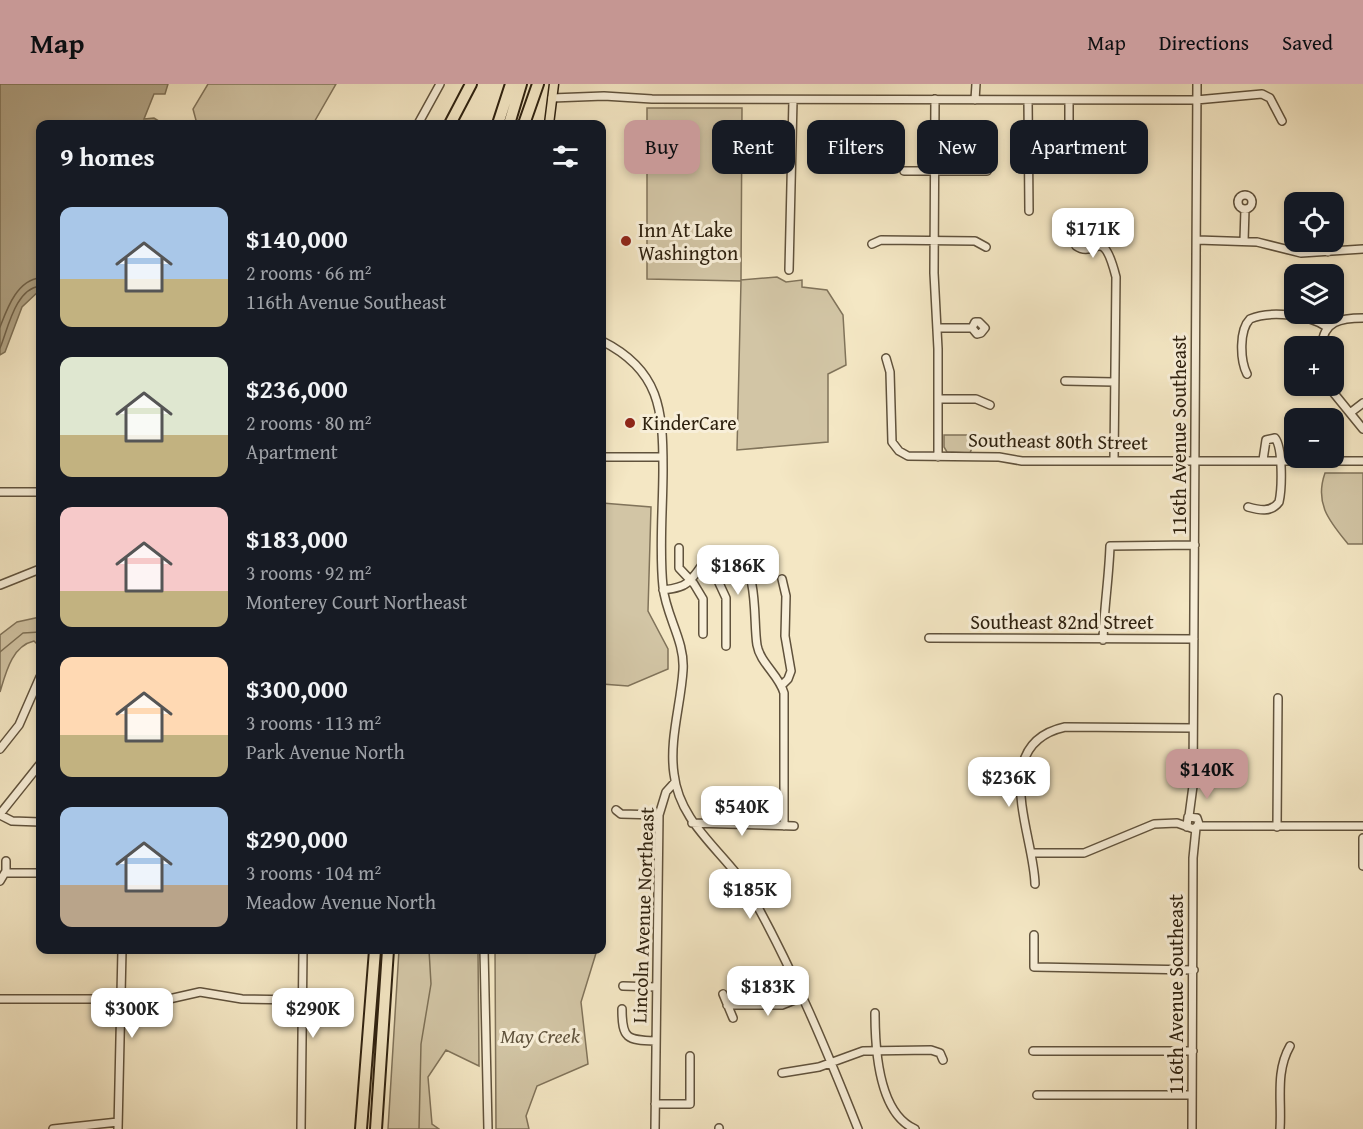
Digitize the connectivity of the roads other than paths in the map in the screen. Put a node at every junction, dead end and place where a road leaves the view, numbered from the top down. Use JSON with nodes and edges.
{"nodes":[{"id":1,"x":440,"y":84,"type":"edge"},
{"id":2,"x":471,"y":84,"type":"edge"},
{"id":3,"x":511,"y":84,"type":"edge"},
{"id":4,"x":521,"y":84,"type":"edge"},
{"id":5,"x":538,"y":84,"type":"edge"},
{"id":6,"x":554,"y":84,"type":"edge"},
{"id":7,"x":976,"y":84,"type":"edge"},
{"id":8,"x":1197,"y":84,"type":"edge"},
{"id":9,"x":552,"y":98,"type":"junction"},
{"id":10,"x":935,"y":99,"type":"junction"},
{"id":11,"x":793,"y":100,"type":"junction"},
{"id":12,"x":975,"y":100,"type":"junction"},
{"id":13,"x":1028,"y":100,"type":"junction"},
{"id":14,"x":1069,"y":100,"type":"junction"},
{"id":15,"x":1196,"y":100,"type":"junction"},
{"id":16,"x":420,"y":120,"type":"edge"},
{"id":17,"x":452,"y":120,"type":"edge"},
{"id":18,"x":499,"y":120,"type":"edge"},
{"id":19,"x":510,"y":120,"type":"edge"},
{"id":20,"x":525,"y":120,"type":"edge"},
{"id":21,"x":549,"y":120,"type":"edge"},
{"id":22,"x":935,"y":120,"type":"edge"},
{"id":23,"x":1069,"y":120,"type":"edge"},
{"id":24,"x":1282,"y":121,"type":"dead end"},
{"id":25,"x":936,"y":174,"type":"edge"},
{"id":26,"x":1245,"y":209,"type":"dead end"},
{"id":27,"x":1029,"y":211,"type":"dead end"},
{"id":28,"x":1197,"y":240,"type":"junction"},
{"id":29,"x":936,"y":241,"type":"junction"},
{"id":30,"x":1245,"y":241,"type":"junction"},
{"id":31,"x":872,"y":244,"type":"dead end"},
{"id":32,"x":1076,"y":246,"type":"dead end"},
{"id":33,"x":986,"y":247,"type":"dead end"},
{"id":34,"x":1284,"y":249,"type":"edge"},
{"id":35,"x":1363,"y":249,"type":"edge"},
{"id":36,"x":1344,"y":251,"type":"edge"},
{"id":37,"x":1296,"y":252,"type":"edge"},
{"id":38,"x":1328,"y":252,"type":"edge"},
{"id":39,"x":789,"y":270,"type":"dead end"},
{"id":40,"x":1363,"y":318,"type":"edge"},
{"id":41,"x":1328,"y":327,"type":"junction"},
{"id":42,"x":937,"y":328,"type":"junction"},
{"id":43,"x":972,"y":328,"type":"dead end"},
{"id":44,"x":1325,"y":336,"type":"edge"},
{"id":45,"x":606,"y":343,"type":"edge"},
{"id":46,"x":886,"y":358,"type":"dead end"},
{"id":47,"x":1247,"y":374,"type":"dead end"},
{"id":48,"x":1065,"y":381,"type":"dead end"},
{"id":49,"x":1114,"y":382,"type":"junction"},
{"id":50,"x":1336,"y":396,"type":"edge"},
{"id":51,"x":938,"y":399,"type":"junction"},
{"id":52,"x":1363,"y":404,"type":"edge"},
{"id":53,"x":990,"y":405,"type":"dead end"},
{"id":54,"x":1350,"y":413,"type":"junction"},
{"id":55,"x":1363,"y":429,"type":"edge"},
{"id":56,"x":606,"y":457,"type":"edge"},
{"id":57,"x":663,"y":457,"type":"junction"},
{"id":58,"x":938,"y":457,"type":"junction"},
{"id":59,"x":1114,"y":459,"type":"junction"},
{"id":60,"x":1196,"y":459,"type":"junction"},
{"id":61,"x":1263,"y":460,"type":"junction"},
{"id":62,"x":1280,"y":460,"type":"junction"},
{"id":63,"x":1363,"y":461,"type":"edge"},
{"id":64,"x":0,"y":492,"type":"edge"},
{"id":65,"x":36,"y":492,"type":"edge"},
{"id":66,"x":1248,"y":507,"type":"dead end"},
{"id":67,"x":1195,"y":545,"type":"junction"},
{"id":68,"x":679,"y":548,"type":"dead end"},
{"id":69,"x":707,"y":557,"type":"junction"},
{"id":70,"x":36,"y":571,"type":"edge"},
{"id":71,"x":690,"y":579,"type":"junction"},
{"id":72,"x":782,"y":579,"type":"dead end"},
{"id":73,"x":0,"y":585,"type":"edge"},
{"id":74,"x":663,"y":590,"type":"junction"},
{"id":75,"x":703,"y":634,"type":"dead end"},
{"id":76,"x":929,"y":638,"type":"dead end"},
{"id":77,"x":1194,"y":639,"type":"junction"},
{"id":78,"x":1103,"y":640,"type":"junction"},
{"id":79,"x":726,"y":646,"type":"dead end"},
{"id":80,"x":782,"y":685,"type":"junction"},
{"id":81,"x":36,"y":686,"type":"edge"},
{"id":82,"x":1278,"y":698,"type":"dead end"},
{"id":83,"x":1193,"y":728,"type":"junction"},
{"id":84,"x":0,"y":749,"type":"edge"},
{"id":85,"x":36,"y":770,"type":"edge"},
{"id":86,"x":675,"y":782,"type":"junction"},
{"id":87,"x":616,"y":810,"type":"dead end"},
{"id":88,"x":0,"y":815,"type":"edge"},
{"id":89,"x":659,"y":815,"type":"junction"},
{"id":90,"x":36,"y":822,"type":"edge"},
{"id":91,"x":692,"y":823,"type":"junction"},
{"id":92,"x":1193,"y":823,"type":"junction"},
{"id":93,"x":784,"y":826,"type":"junction"},
{"id":94,"x":794,"y":826,"type":"dead end"},
{"id":95,"x":1363,"y":826,"type":"edge"},
{"id":96,"x":1277,"y":827,"type":"junction"},
{"id":97,"x":1363,"y":838,"type":"edge"},
{"id":98,"x":1031,"y":853,"type":"junction"},
{"id":99,"x":6,"y":861,"type":"dead end"},
{"id":100,"x":1363,"y":866,"type":"edge"},
{"id":101,"x":5,"y":873,"type":"junction"},
{"id":102,"x":36,"y":873,"type":"edge"},
{"id":103,"x":0,"y":881,"type":"edge"},
{"id":104,"x":1035,"y":884,"type":"dead end"},
{"id":105,"x":1034,"y":934,"type":"dead end"},
{"id":106,"x":122,"y":954,"type":"edge"},
{"id":107,"x":303,"y":954,"type":"edge"},
{"id":108,"x":375,"y":954,"type":"edge"},
{"id":109,"x":388,"y":954,"type":"edge"},
{"id":110,"x":484,"y":954,"type":"edge"},
{"id":111,"x":1194,"y":970,"type":"junction"},
{"id":112,"x":623,"y":986,"type":"dead end"},
{"id":113,"x":656,"y":987,"type":"junction"},
{"id":114,"x":723,"y":994,"type":"dead end"},
{"id":115,"x":802,"y":997,"type":"junction"},
{"id":116,"x":0,"y":999,"type":"edge"},
{"id":117,"x":121,"y":999,"type":"junction"},
{"id":118,"x":302,"y":1000,"type":"junction"},
{"id":119,"x":727,"y":1005,"type":"junction"},
{"id":120,"x":622,"y":1009,"type":"dead end"},
{"id":121,"x":875,"y":1013,"type":"dead end"},
{"id":122,"x":733,"y":1018,"type":"dead end"},
{"id":123,"x":655,"y":1041,"type":"junction"},
{"id":124,"x":1290,"y":1046,"type":"dead end"},
{"id":125,"x":875,"y":1050,"type":"junction"},
{"id":126,"x":1033,"y":1051,"type":"dead end"},
{"id":127,"x":1193,"y":1051,"type":"junction"},
{"id":128,"x":690,"y":1056,"type":"dead end"},
{"id":129,"x":943,"y":1060,"type":"dead end"},
{"id":130,"x":832,"y":1061,"type":"junction"},
{"id":131,"x":782,"y":1074,"type":"dead end"},
{"id":132,"x":1037,"y":1095,"type":"dead end"},
{"id":133,"x":1192,"y":1095,"type":"junction"},
{"id":134,"x":655,"y":1104,"type":"junction"},
{"id":135,"x":118,"y":1126,"type":"edge"},
{"id":136,"x":53,"y":1129,"type":"edge"},
{"id":137,"x":301,"y":1129,"type":"edge"},
{"id":138,"x":361,"y":1129,"type":"edge"},
{"id":139,"x":376,"y":1129,"type":"edge"},
{"id":140,"x":488,"y":1129,"type":"edge"},
{"id":141,"x":655,"y":1129,"type":"edge"},
{"id":142,"x":858,"y":1129,"type":"edge"},
{"id":143,"x":915,"y":1129,"type":"edge"},
{"id":144,"x":1192,"y":1129,"type":"edge"},
{"id":145,"x":1280,"y":1129,"type":"edge"}],
"edges":[{"from":1,"to":16,"type":"street"},
{"from":2,"to":17,"type":"highway"},
{"from":3,"to":18,"type":"highway"},
{"from":4,"to":19,"type":"highway"},
{"from":5,"to":20,"type":"highway"},
{"from":6,"to":9,"type":"main road"},
{"from":7,"to":12,"type":"street"},
{"from":8,"to":15,"type":"street","name":"116th Avenue Southeast"},
{"from":9,"to":11,"type":"street"},
{"from":9,"to":21,"type":"main road"},
{"from":10,"to":11,"type":"street"},
{"from":10,"to":12,"type":"street"},
{"from":10,"to":22,"type":"street"},
{"from":11,"to":39,"type":"street"},
{"from":12,"to":13,"type":"street"},
{"from":13,"to":14,"type":"street"},
{"from":13,"to":27,"type":"street"},
{"from":14,"to":15,"type":"street"},
{"from":14,"to":23,"type":"street"},
{"from":15,"to":24,"type":"street"},
{"from":15,"to":28,"type":"street","name":"116th Avenue Southeast"},
{"from":25,"to":29,"type":"street"},
{"from":26,"to":30,"type":"street"},
{"from":28,"to":30,"type":"street"},
{"from":28,"to":60,"type":"street","name":"116th Avenue Southeast"},
{"from":29,"to":31,"type":"street"},
{"from":29,"to":33,"type":"street"},
{"from":29,"to":42,"type":"street"},
{"from":30,"to":34,"type":"street"},
{"from":32,"to":49,"type":"street"},
{"from":35,"to":36,"type":"street"},
{"from":37,"to":38,"type":"street"},
{"from":40,"to":41,"type":"street"},
{"from":41,"to":44,"type":"street"},
{"from":41,"to":47,"type":"street"},
{"from":42,"to":43,"type":"street"},
{"from":42,"to":51,"type":"street"},
{"from":45,"to":57,"type":"street"},
{"from":46,"to":58,"type":"street","name":"Southeast 80th Street"},
{"from":48,"to":49,"type":"street"},
{"from":49,"to":59,"type":"street"},
{"from":50,"to":54,"type":"street"},
{"from":51,"to":53,"type":"street"},
{"from":51,"to":58,"type":"street"},
{"from":52,"to":54,"type":"street"},
{"from":54,"to":55,"type":"street"},
{"from":56,"to":57,"type":"street"},
{"from":57,"to":74,"type":"street"},
{"from":58,"to":59,"type":"street","name":"Southeast 80th Street"},
{"from":59,"to":60,"type":"street","name":"Southeast 80th Street"},
{"from":60,"to":61,"type":"street","name":"Southeast 80th Street"},
{"from":60,"to":67,"type":"street","name":"116th Avenue Southeast"},
{"from":61,"to":62,"type":"street","name":"Southeast 80th Street"},
{"from":61,"to":62,"type":"street"},
{"from":62,"to":63,"type":"street","name":"Southeast 80th Street"},
{"from":62,"to":66,"type":"street"},
{"from":64,"to":65,"type":"street"},
{"from":67,"to":77,"type":"street","name":"116th Avenue Southeast"},
{"from":67,"to":78,"type":"street"},
{"from":68,"to":71,"type":"street"},
{"from":69,"to":71,"type":"street"},
{"from":69,"to":79,"type":"street"},
{"from":69,"to":80,"type":"street"},
{"from":70,"to":73,"type":"street"},
{"from":71,"to":74,"type":"street"},
{"from":71,"to":75,"type":"street"},
{"from":72,"to":80,"type":"street"},
{"from":74,"to":86,"type":"street"},
{"from":76,"to":78,"type":"street","name":"Southeast 82nd Street"},
{"from":77,"to":78,"type":"street","name":"Southeast 82nd Street"},
{"from":77,"to":83,"type":"street","name":"116th Avenue Southeast"},
{"from":80,"to":93,"type":"street"},
{"from":81,"to":84,"type":"street"},
{"from":82,"to":96,"type":"street"},
{"from":83,"to":92,"type":"street","name":"116th Avenue Southeast"},
{"from":83,"to":98,"type":"street"},
{"from":85,"to":88,"type":"street"},
{"from":86,"to":89,"type":"street","name":"Lincoln Avenue Northeast"},
{"from":86,"to":91,"type":"street"},
{"from":87,"to":89,"type":"street"},
{"from":88,"to":90,"type":"street"},
{"from":89,"to":113,"type":"street","name":"Lincoln Avenue Northeast"},
{"from":91,"to":93,"type":"street"},
{"from":91,"to":115,"type":"street"},
{"from":92,"to":96,"type":"street"},
{"from":92,"to":98,"type":"street"},
{"from":92,"to":111,"type":"street","name":"116th Avenue Southeast"},
{"from":93,"to":94,"type":"street"},
{"from":95,"to":96,"type":"street"},
{"from":97,"to":100,"type":"street"},
{"from":98,"to":104,"type":"street"},
{"from":99,"to":101,"type":"street"},
{"from":101,"to":102,"type":"street"},
{"from":101,"to":103,"type":"street"},
{"from":105,"to":111,"type":"street"},
{"from":106,"to":117,"type":"street"},
{"from":107,"to":118,"type":"street"},
{"from":108,"to":138,"type":"highway"},
{"from":109,"to":139,"type":"highway"},
{"from":110,"to":140,"type":"street"},
{"from":111,"to":127,"type":"street","name":"116th Avenue Southeast"},
{"from":112,"to":113,"type":"street"},
{"from":113,"to":123,"type":"street","name":"Lincoln Avenue Northeast"},
{"from":114,"to":119,"type":"street"},
{"from":115,"to":119,"type":"street"},
{"from":115,"to":130,"type":"street"},
{"from":116,"to":117,"type":"street"},
{"from":117,"to":118,"type":"street"},
{"from":117,"to":135,"type":"street"},
{"from":118,"to":137,"type":"street"},
{"from":119,"to":122,"type":"street"},
{"from":120,"to":123,"type":"street"},
{"from":121,"to":125,"type":"street"},
{"from":123,"to":134,"type":"street","name":"Lincoln Avenue Northeast"},
{"from":124,"to":145,"type":"street"},
{"from":125,"to":129,"type":"street"},
{"from":125,"to":130,"type":"street"},
{"from":125,"to":143,"type":"street"},
{"from":126,"to":127,"type":"street"},
{"from":127,"to":133,"type":"street","name":"116th Avenue Southeast"},
{"from":128,"to":134,"type":"street"},
{"from":130,"to":131,"type":"street"},
{"from":130,"to":142,"type":"street"},
{"from":132,"to":133,"type":"street"},
{"from":133,"to":144,"type":"street","name":"116th Avenue Southeast"},
{"from":134,"to":141,"type":"street","name":"Lincoln Avenue Northeast"},
{"from":135,"to":136,"type":"street"}]}
